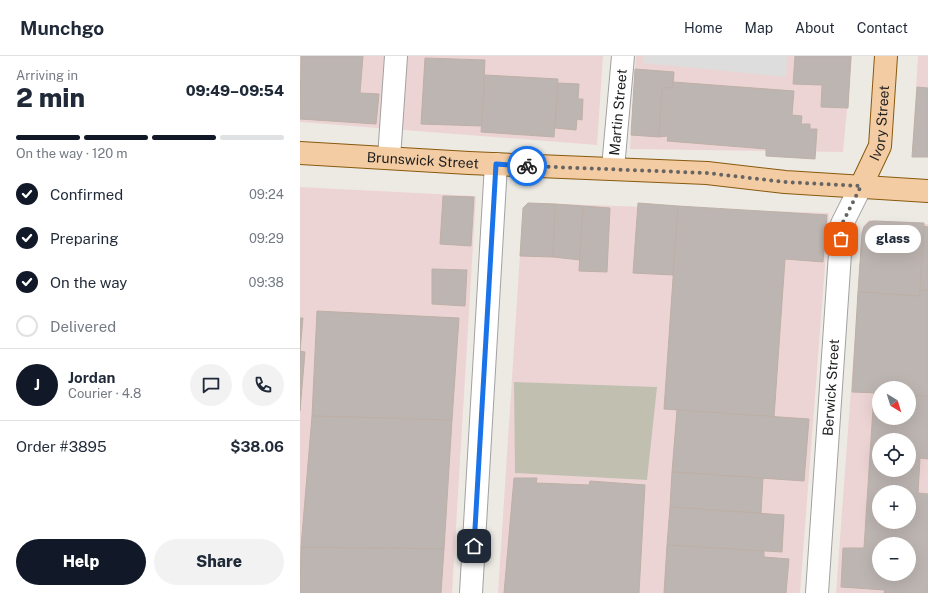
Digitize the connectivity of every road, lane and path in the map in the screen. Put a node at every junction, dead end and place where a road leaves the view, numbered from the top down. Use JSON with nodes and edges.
{"nodes":[{"id":1,"x":396,"y":56,"type":"edge"},
{"id":2,"x":623,"y":56,"type":"edge"},
{"id":3,"x":886,"y":56,"type":"edge"},
{"id":4,"x":300,"y":153,"type":"edge"},
{"id":5,"x":389,"y":158,"type":"junction"},
{"id":6,"x":496,"y":164,"type":"junction"},
{"id":7,"x":613,"y":168,"type":"junction"},
{"id":8,"x":861,"y":186,"type":"junction"},
{"id":9,"x":928,"y":191,"type":"edge"},
{"id":10,"x":471,"y":593,"type":"edge"},
{"id":11,"x":817,"y":593,"type":"edge"}],
"edges":[{"from":1,"to":5,"type":"street"},
{"from":2,"to":7,"type":"street","name":"Martin Street"},
{"from":3,"to":8,"type":"main road","name":"Ivory Street"},
{"from":4,"to":5,"type":"main road","name":"Brunswick Street"},
{"from":5,"to":6,"type":"main road","name":"Brunswick Street"},
{"from":6,"to":7,"type":"main road","name":"Brunswick Street"},
{"from":6,"to":10,"type":"street"},
{"from":7,"to":8,"type":"main road","name":"Brunswick Street"},
{"from":8,"to":9,"type":"main road","name":"Brunswick Street"},
{"from":8,"to":11,"type":"street","name":"Berwick Street"}]}
